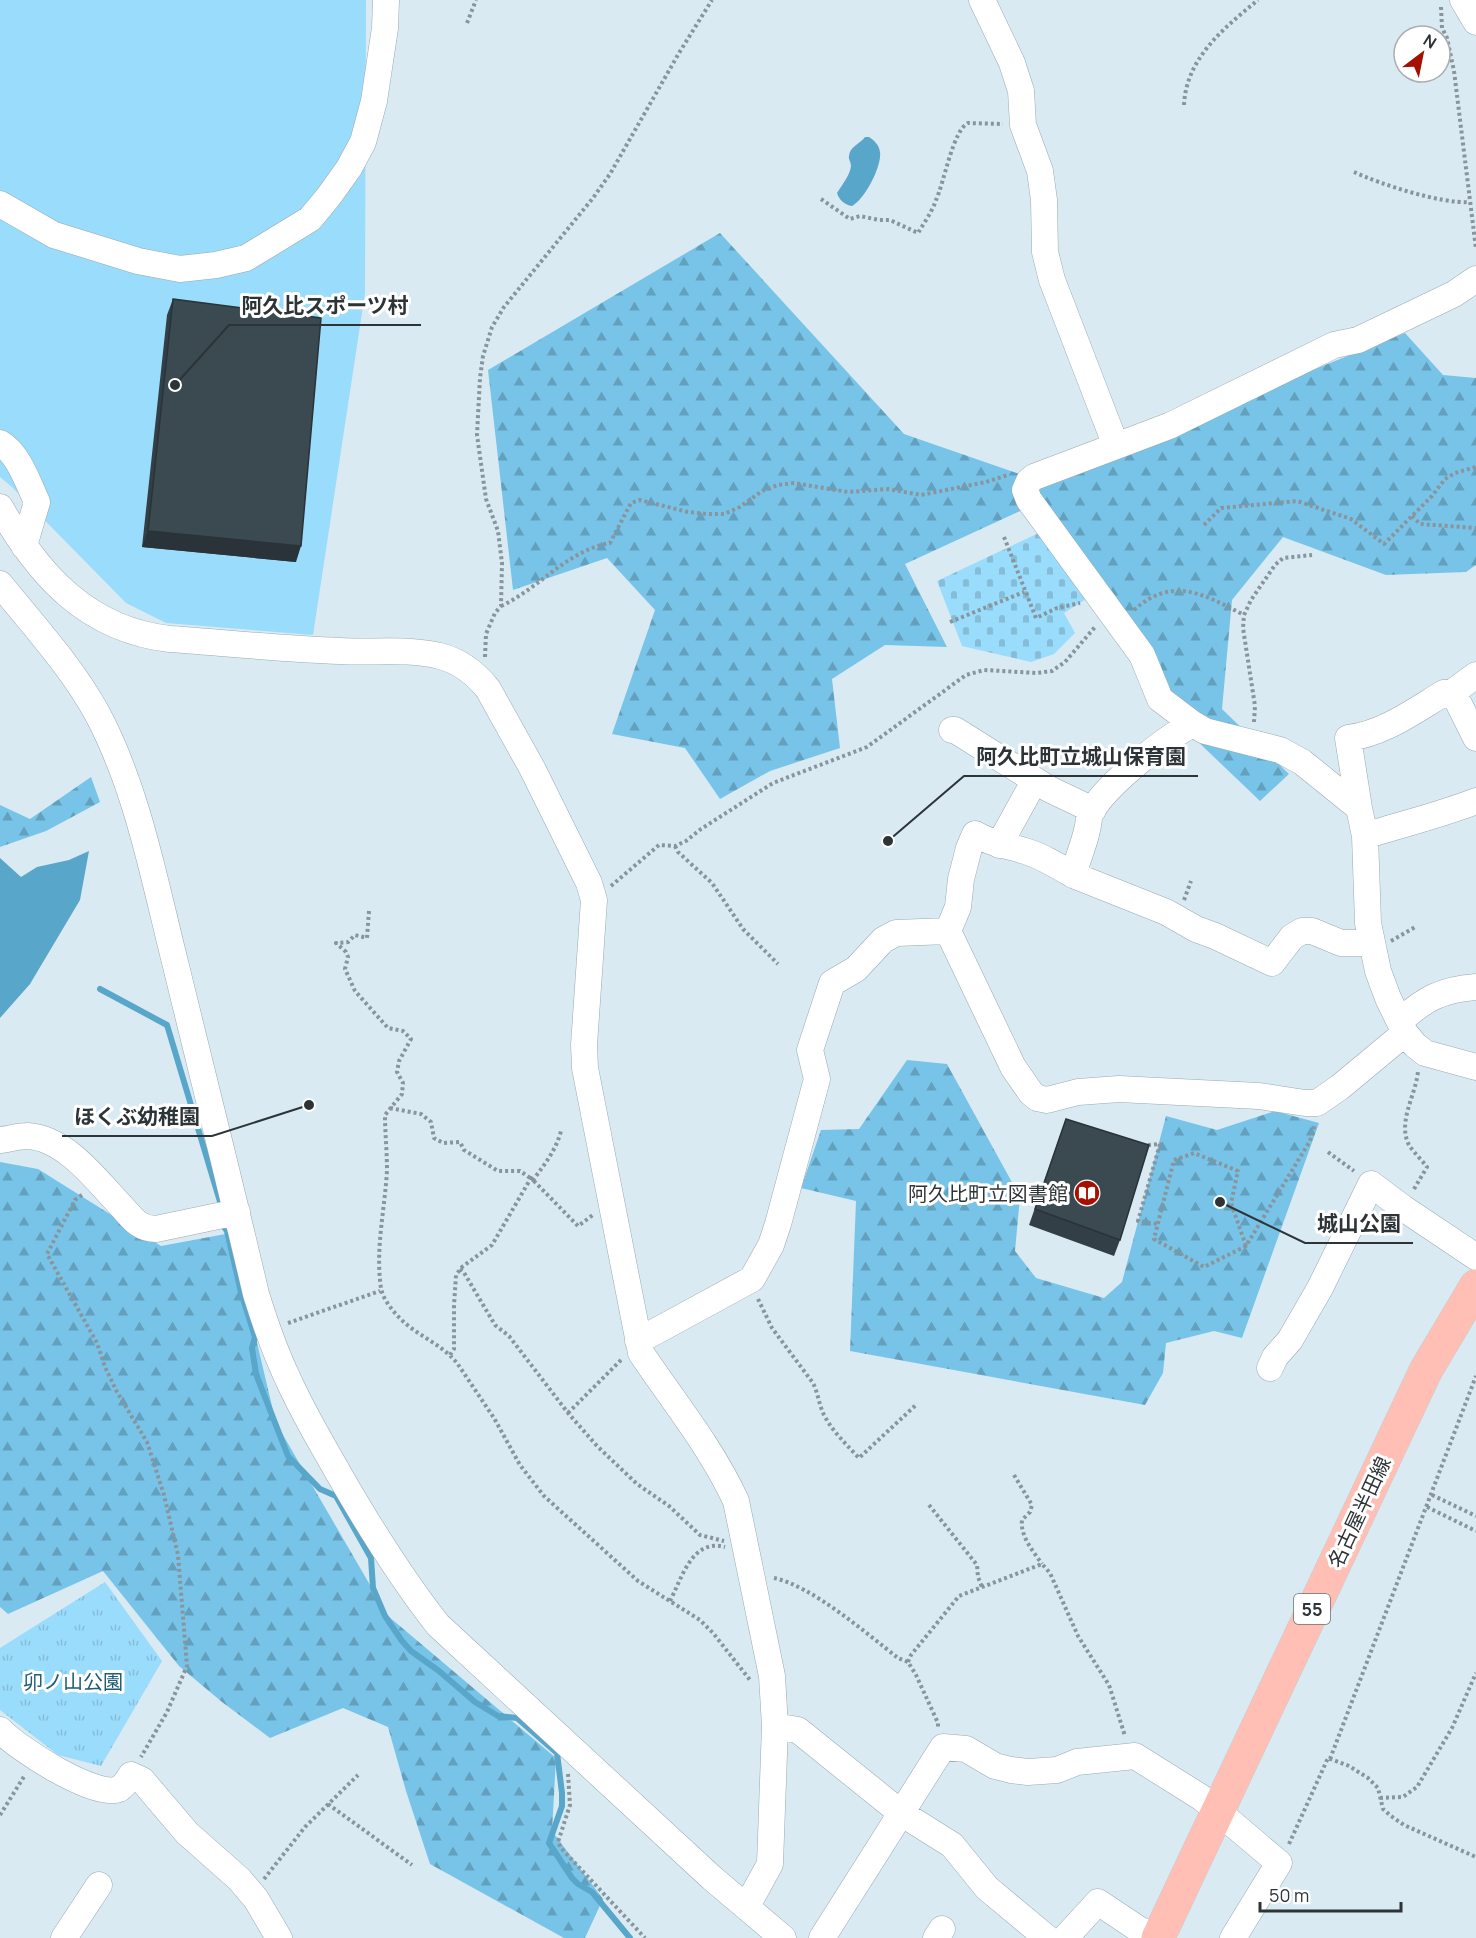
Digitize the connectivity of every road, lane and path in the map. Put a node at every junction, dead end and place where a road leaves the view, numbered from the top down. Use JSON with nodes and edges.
{"nodes":[{"id":1,"x":386,"y":0,"type":"edge"},
{"id":2,"x":476,"y":0,"type":"edge"},
{"id":3,"x":712,"y":0,"type":"edge"},
{"id":4,"x":982,"y":0,"type":"edge"},
{"id":5,"x":1258,"y":0,"type":"edge"},
{"id":6,"x":1441,"y":0,"type":"edge"},
{"id":7,"x":1463,"y":0,"type":"edge"},
{"id":8,"x":1476,"y":22,"type":"edge"},
{"id":9,"x":467,"y":23,"type":"dead end"},
{"id":10,"x":1184,"y":105,"type":"dead end"},
{"id":11,"x":1023,"y":125,"type":"junction"},
{"id":12,"x":1354,"y":172,"type":"dead end"},
{"id":13,"x":821,"y":199,"type":"dead end"},
{"id":14,"x":1469,"y":202,"type":"junction"},
{"id":15,"x":0,"y":204,"type":"edge"},
{"id":16,"x":1476,"y":249,"type":"edge"},
{"id":17,"x":1476,"y":279,"type":"edge"},
{"id":18,"x":0,"y":443,"type":"edge"},
{"id":19,"x":1116,"y":446,"type":"junction"},
{"id":20,"x":1476,"y":467,"type":"edge"},
{"id":21,"x":1009,"y":475,"type":"dead end"},
{"id":22,"x":0,"y":507,"type":"edge"},
{"id":23,"x":1412,"y":516,"type":"junction"},
{"id":24,"x":1204,"y":525,"type":"dead end"},
{"id":25,"x":1476,"y":528,"type":"edge"},
{"id":26,"x":1004,"y":537,"type":"dead end"},
{"id":27,"x":24,"y":546,"type":"junction"},
{"id":28,"x":1312,"y":555,"type":"dead end"},
{"id":29,"x":0,"y":584,"type":"edge"},
{"id":30,"x":1024,"y":592,"type":"junction"},
{"id":31,"x":501,"y":606,"type":"junction"},
{"id":32,"x":1111,"y":606,"type":"junction"},
{"id":33,"x":1244,"y":615,"type":"junction"},
{"id":34,"x":950,"y":622,"type":"dead end"},
{"id":35,"x":1476,"y":675,"type":"edge"},
{"id":36,"x":480,"y":679,"type":"junction"},
{"id":37,"x":1453,"y":692,"type":"junction"},
{"id":38,"x":1193,"y":724,"type":"junction"},
{"id":39,"x":952,"y":730,"type":"dead end"},
{"id":40,"x":1476,"y":738,"type":"edge"},
{"id":41,"x":1254,"y":743,"type":"junction"},
{"id":42,"x":1035,"y":780,"type":"junction"},
{"id":43,"x":1476,"y":801,"type":"edge"},
{"id":44,"x":1359,"y":808,"type":"junction"},
{"id":45,"x":1093,"y":810,"type":"junction"},
{"id":46,"x":1365,"y":836,"type":"junction"},
{"id":47,"x":999,"y":845,"type":"junction"},
{"id":48,"x":675,"y":846,"type":"junction"},
{"id":49,"x":1073,"y":875,"type":"junction"},
{"id":50,"x":594,"y":900,"type":"junction"},
{"id":51,"x":369,"y":911,"type":"dead end"},
{"id":52,"x":948,"y":931,"type":"junction"},
{"id":53,"x":1371,"y":943,"type":"junction"},
{"id":54,"x":778,"y":964,"type":"dead end"},
{"id":55,"x":1476,"y":987,"type":"edge"},
{"id":56,"x":1409,"y":1035,"type":"junction"},
{"id":57,"x":1476,"y":1067,"type":"edge"},
{"id":58,"x":1317,"y":1103,"type":"junction"},
{"id":59,"x":390,"y":1108,"type":"junction"},
{"id":60,"x":561,"y":1131,"type":"dead end"},
{"id":61,"x":0,"y":1140,"type":"edge"},
{"id":62,"x":1148,"y":1145,"type":"edge"},
{"id":63,"x":1328,"y":1152,"type":"dead end"},
{"id":64,"x":533,"y":1180,"type":"junction"},
{"id":65,"x":1371,"y":1184,"type":"junction"},
{"id":66,"x":85,"y":1192,"type":"dead end"},
{"id":67,"x":611,"y":1204,"type":"junction"},
{"id":68,"x":1403,"y":1208,"type":"junction"},
{"id":69,"x":237,"y":1212,"type":"junction"},
{"id":70,"x":1158,"y":1224,"type":"junction"},
{"id":71,"x":1246,"y":1246,"type":"junction"},
{"id":72,"x":1476,"y":1257,"type":"edge"},
{"id":73,"x":460,"y":1269,"type":"junction"},
{"id":74,"x":752,"y":1279,"type":"junction"},
{"id":75,"x":1476,"y":1286,"type":"edge"},
{"id":76,"x":381,"y":1291,"type":"junction"},
{"id":77,"x":268,"y":1330,"type":"junction"},
{"id":78,"x":639,"y":1344,"type":"junction"},
{"id":79,"x":450,"y":1355,"type":"junction"},
{"id":80,"x":1270,"y":1368,"type":"dead end"},
{"id":81,"x":1476,"y":1376,"type":"edge"},
{"id":82,"x":917,"y":1404,"type":"dead end"},
{"id":83,"x":568,"y":1413,"type":"junction"},
{"id":84,"x":1014,"y":1475,"type":"dead end"},
{"id":85,"x":1432,"y":1495,"type":"junction"},
{"id":86,"x":929,"y":1505,"type":"dead end"},
{"id":87,"x":1427,"y":1507,"type":"junction"},
{"id":88,"x":1476,"y":1515,"type":"edge"},
{"id":89,"x":1476,"y":1531,"type":"edge"},
{"id":90,"x":741,"y":1551,"type":"junction"},
{"id":91,"x":1042,"y":1564,"type":"junction"},
{"id":92,"x":764,"y":1576,"type":"dead end"},
{"id":93,"x":981,"y":1587,"type":"junction"},
{"id":94,"x":670,"y":1601,"type":"junction"},
{"id":95,"x":908,"y":1662,"type":"junction"},
{"id":96,"x":1476,"y":1672,"type":"edge"},
{"id":97,"x":773,"y":1692,"type":"junction"},
{"id":98,"x":775,"y":1726,"type":"junction"},
{"id":99,"x":0,"y":1730,"type":"edge"},
{"id":100,"x":943,"y":1747,"type":"junction"},
{"id":101,"x":573,"y":1749,"type":"junction"},
{"id":102,"x":36,"y":1757,"type":"junction"},
{"id":103,"x":1131,"y":1757,"type":"junction"},
{"id":104,"x":1330,"y":1759,"type":"junction"},
{"id":105,"x":131,"y":1775,"type":"junction"},
{"id":106,"x":358,"y":1775,"type":"dead end"},
{"id":107,"x":1380,"y":1798,"type":"junction"},
{"id":108,"x":328,"y":1804,"type":"junction"},
{"id":109,"x":1217,"y":1810,"type":"junction"},
{"id":110,"x":901,"y":1813,"type":"junction"},
{"id":111,"x":0,"y":1815,"type":"edge"},
{"id":112,"x":1476,"y":1857,"type":"edge"},
{"id":113,"x":1279,"y":1863,"type":"junction"},
{"id":114,"x":412,"y":1864,"type":"dead end"},
{"id":115,"x":99,"y":1885,"type":"dead end"},
{"id":116,"x":252,"y":1894,"type":"junction"},
{"id":117,"x":745,"y":1904,"type":"junction"},
{"id":118,"x":776,"y":1936,"type":"edge"},
{"id":119,"x":64,"y":1938,"type":"edge"},
{"id":120,"x":279,"y":1938,"type":"edge"},
{"id":121,"x":645,"y":1938,"type":"edge"},
{"id":122,"x":822,"y":1938,"type":"edge"},
{"id":123,"x":1047,"y":1938,"type":"edge"},
{"id":124,"x":1065,"y":1938,"type":"edge"},
{"id":125,"x":1158,"y":1938,"type":"edge"},
{"id":126,"x":1233,"y":1938,"type":"edge"}],
"edges":[{"from":1,"to":15,"type":"street"},
{"from":2,"to":9,"type":"path"},
{"from":3,"to":31,"type":"path"},
{"from":4,"to":11,"type":"street"},
{"from":5,"to":10,"type":"path"},
{"from":6,"to":14,"type":"path"},
{"from":7,"to":8,"type":"street"},
{"from":11,"to":13,"type":"path"},
{"from":11,"to":19,"type":"street"},
{"from":12,"to":14,"type":"path"},
{"from":14,"to":16,"type":"path"},
{"from":17,"to":19,"type":"street"},
{"from":18,"to":27,"type":"street"},
{"from":19,"to":32,"type":"street"},
{"from":20,"to":23,"type":"path"},
{"from":21,"to":31,"type":"path"},
{"from":22,"to":27,"type":"street"},
{"from":23,"to":24,"type":"path"},
{"from":23,"to":25,"type":"path"},
{"from":26,"to":30,"type":"path"},
{"from":27,"to":36,"type":"street"},
{"from":28,"to":33,"type":"path"},
{"from":29,"to":69,"type":"street"},
{"from":30,"to":32,"type":"path"},
{"from":30,"to":34,"type":"path"},
{"from":31,"to":36,"type":"path"},
{"from":32,"to":33,"type":"path"},
{"from":32,"to":38,"type":"street"},
{"from":32,"to":48,"type":"path"},
{"from":33,"to":41,"type":"path"},
{"from":35,"to":37,"type":"street"},
{"from":36,"to":50,"type":"street"},
{"from":37,"to":40,"type":"street"},
{"from":37,"to":44,"type":"street"},
{"from":38,"to":41,"type":"street"},
{"from":38,"to":45,"type":"street"},
{"from":39,"to":42,"type":"street"},
{"from":41,"to":44,"type":"street"},
{"from":42,"to":45,"type":"street"},
{"from":42,"to":47,"type":"street"},
{"from":43,"to":46,"type":"street"},
{"from":44,"to":46,"type":"street"},
{"from":45,"to":49,"type":"street"},
{"from":46,"to":53,"type":"street"},
{"from":47,"to":49,"type":"street"},
{"from":47,"to":52,"type":"street"},
{"from":48,"to":50,"type":"path"},
{"from":48,"to":54,"type":"path"},
{"from":49,"to":53,"type":"street"},
{"from":50,"to":67,"type":"street"},
{"from":51,"to":59,"type":"path"},
{"from":52,"to":58,"type":"street"},
{"from":52,"to":74,"type":"street"},
{"from":53,"to":56,"type":"street"},
{"from":55,"to":56,"type":"street"},
{"from":56,"to":57,"type":"street"},
{"from":56,"to":58,"type":"street"},
{"from":56,"to":68,"type":"path"},
{"from":58,"to":71,"type":"path"},
{"from":59,"to":64,"type":"path"},
{"from":59,"to":76,"type":"path"},
{"from":60,"to":64,"type":"path"},
{"from":61,"to":69,"type":"street"},
{"from":62,"to":70,"type":"path"},
{"from":63,"to":65,"type":"path"},
{"from":64,"to":67,"type":"path"},
{"from":64,"to":73,"type":"path"},
{"from":65,"to":68,"type":"street"},
{"from":65,"to":80,"type":"street"},
{"from":66,"to":105,"type":"path"},
{"from":67,"to":78,"type":"street"},
{"from":68,"to":72,"type":"street"},
{"from":69,"to":77,"type":"street"},
{"from":70,"to":71,"type":"path"},
{"from":70,"to":71,"type":"path"},
{"from":73,"to":79,"type":"path"},
{"from":73,"to":83,"type":"path"},
{"from":74,"to":78,"type":"street"},
{"from":74,"to":82,"type":"path"},
{"from":75,"to":109,"type":"main road","name":"名古屋半田線","number":"55"},
{"from":76,"to":77,"type":"path"},
{"from":76,"to":79,"type":"path"},
{"from":77,"to":101,"type":"street"},
{"from":78,"to":83,"type":"path"},
{"from":78,"to":90,"type":"street"},
{"from":79,"to":94,"type":"path"},
{"from":81,"to":85,"type":"path"},
{"from":83,"to":90,"type":"path"},
{"from":84,"to":91,"type":"path"},
{"from":85,"to":87,"type":"path"},
{"from":85,"to":88,"type":"path"},
{"from":86,"to":93,"type":"path"},
{"from":87,"to":89,"type":"path"},
{"from":87,"to":104,"type":"path"},
{"from":90,"to":94,"type":"path"},
{"from":90,"to":97,"type":"street"},
{"from":91,"to":93,"type":"path"},
{"from":91,"to":103,"type":"path"},
{"from":92,"to":95,"type":"path"},
{"from":93,"to":95,"type":"path"},
{"from":94,"to":97,"type":"path"},
{"from":95,"to":100,"type":"path"},
{"from":96,"to":107,"type":"path"},
{"from":97,"to":98,"type":"street"},
{"from":98,"to":110,"type":"street"},
{"from":98,"to":117,"type":"street"},
{"from":99,"to":102,"type":"street"},
{"from":100,"to":103,"type":"street"},
{"from":100,"to":110,"type":"street"},
{"from":101,"to":117,"type":"street"},
{"from":101,"to":121,"type":"path"},
{"from":102,"to":105,"type":"street"},
{"from":102,"to":111,"type":"path"},
{"from":103,"to":109,"type":"street"},
{"from":104,"to":107,"type":"path"},
{"from":104,"to":113,"type":"path"},
{"from":105,"to":116,"type":"street"},
{"from":106,"to":108,"type":"path"},
{"from":107,"to":112,"type":"path"},
{"from":108,"to":114,"type":"path"},
{"from":108,"to":116,"type":"path"},
{"from":109,"to":113,"type":"street"},
{"from":109,"to":125,"type":"main road","name":"名古屋半田線","number":"55"},
{"from":110,"to":122,"type":"street"},
{"from":110,"to":123,"type":"street"},
{"from":113,"to":126,"type":"street"},
{"from":115,"to":119,"type":"street"},
{"from":116,"to":120,"type":"street"},
{"from":117,"to":118,"type":"street"},
{"from":124,"to":125,"type":"street"}]}
